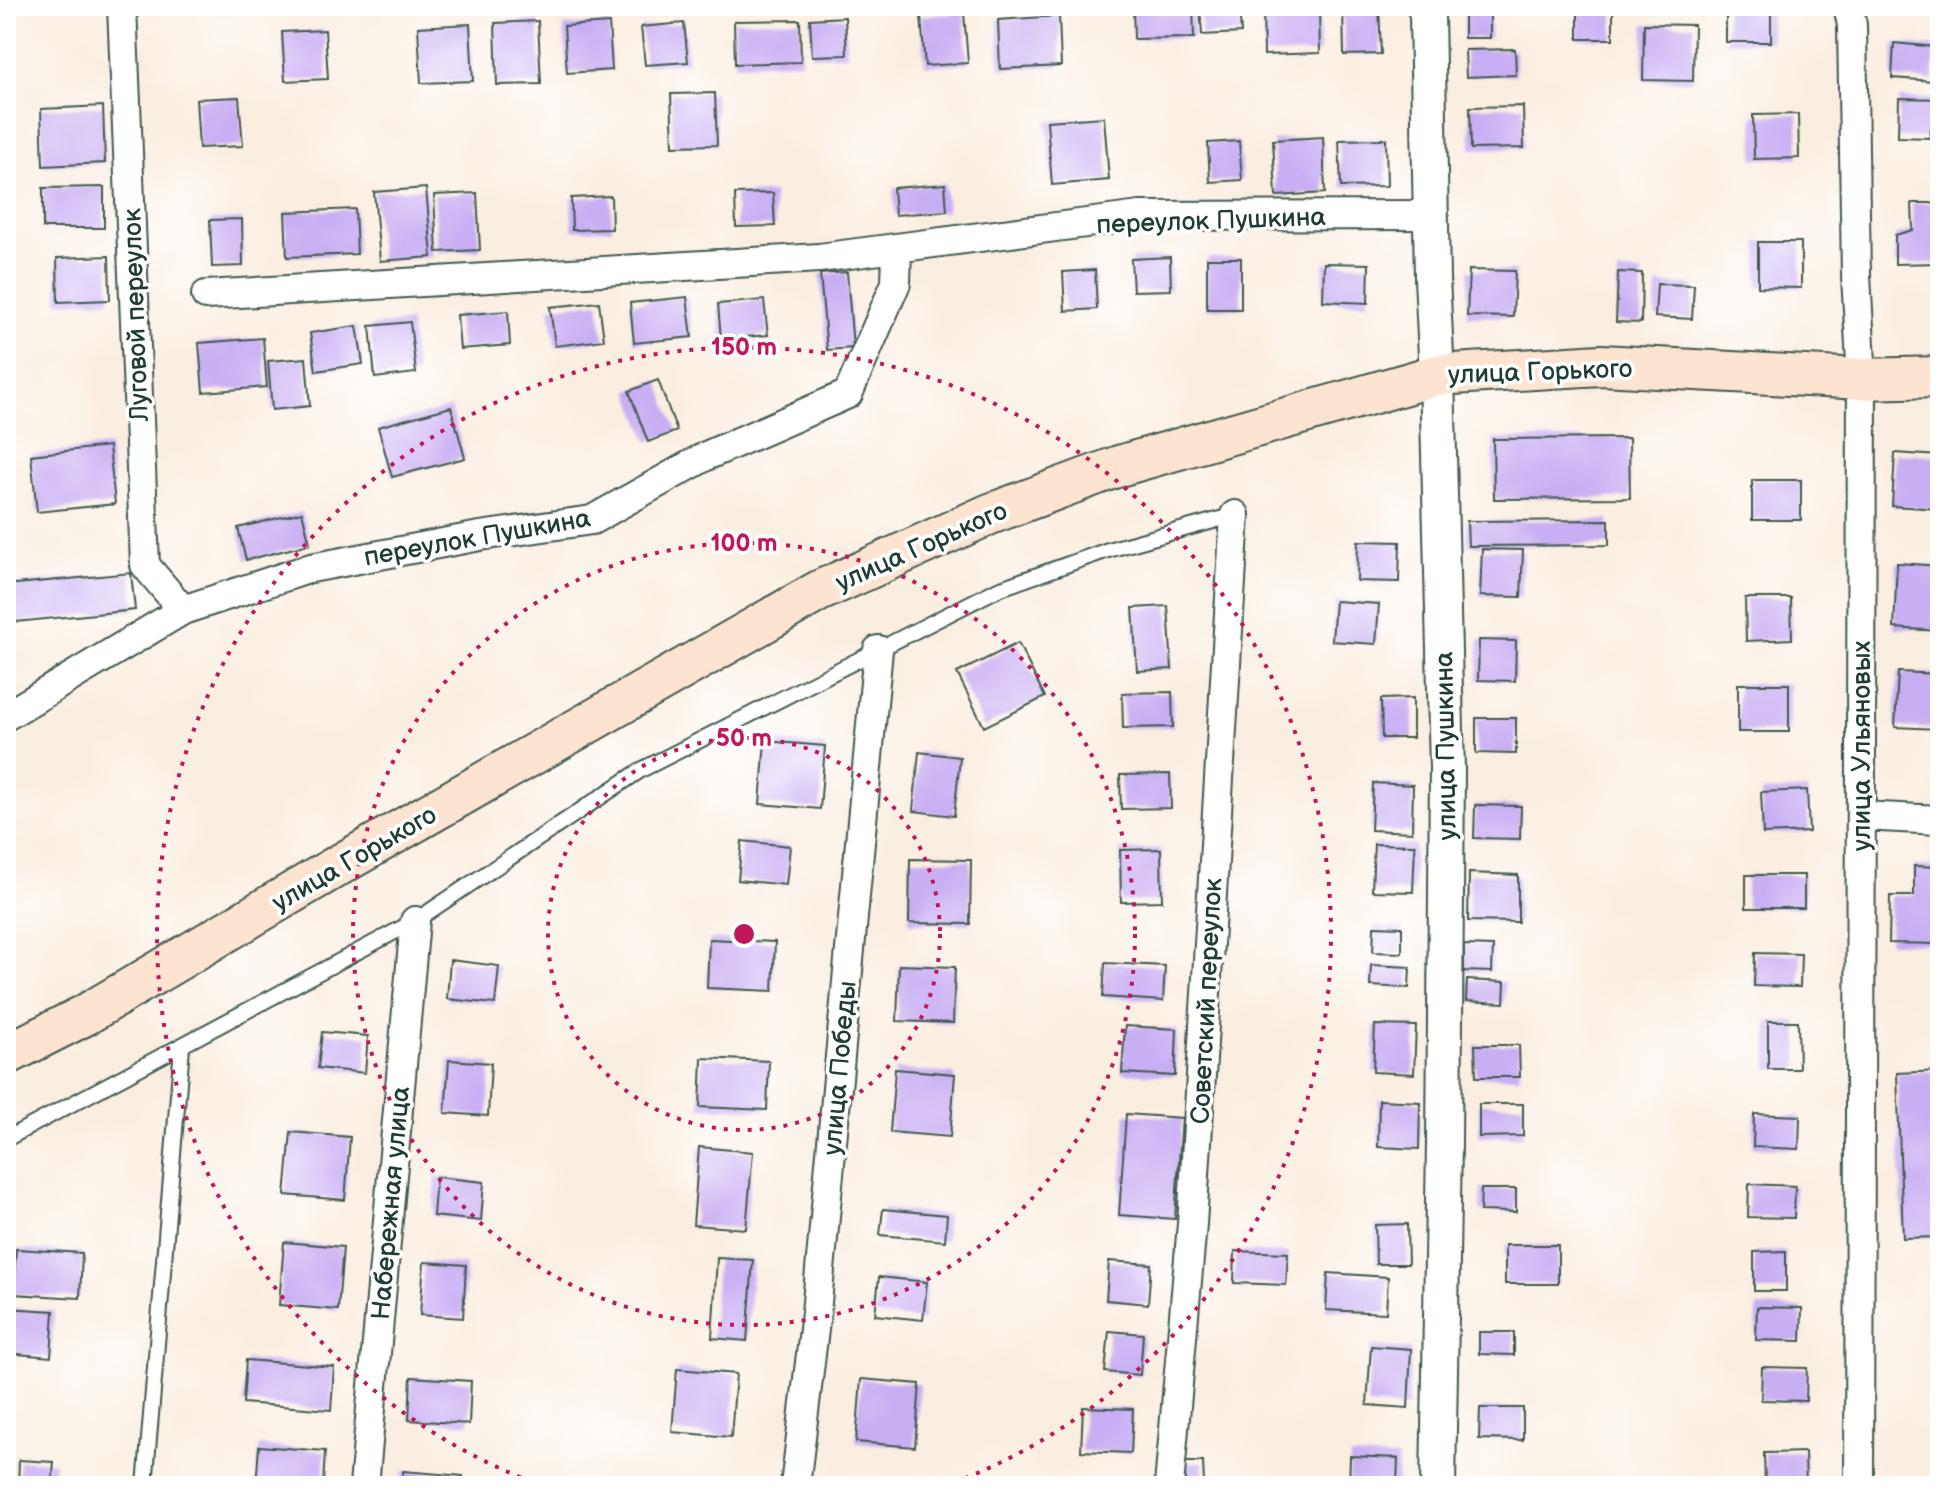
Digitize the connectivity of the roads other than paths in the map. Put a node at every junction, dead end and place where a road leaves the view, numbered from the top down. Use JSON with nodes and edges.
{"nodes":[{"id":1,"x":122,"y":6,"type":"edge"},
{"id":2,"x":1424,"y":6,"type":"edge"},
{"id":3,"x":1848,"y":6,"type":"edge"},
{"id":4,"x":1431,"y":215,"type":"junction"},
{"id":5,"x":897,"y":248,"type":"junction"},
{"id":6,"x":206,"y":295,"type":"dead end"},
{"id":7,"x":1437,"y":375,"type":"junction"},
{"id":8,"x":1940,"y":377,"type":"edge"},
{"id":9,"x":1862,"y":379,"type":"junction"},
{"id":10,"x":1235,"y":515,"type":"joint"},
{"id":11,"x":183,"y":610,"type":"junction"},
{"id":12,"x":878,"y":650,"type":"junction"},
{"id":13,"x":6,"y":716,"type":"edge"},
{"id":14,"x":1861,"y":816,"type":"junction"},
{"id":15,"x":1940,"y":820,"type":"edge"},
{"id":16,"x":415,"y":921,"type":"junction"},
{"id":17,"x":182,"y":1047,"type":"junction"},
{"id":18,"x":6,"y":1055,"type":"edge"},
{"id":19,"x":6,"y":1139,"type":"edge"},
{"id":20,"x":145,"y":1486,"type":"edge"},
{"id":21,"x":364,"y":1486,"type":"edge"},
{"id":22,"x":795,"y":1486,"type":"edge"},
{"id":23,"x":1169,"y":1486,"type":"edge"},
{"id":24,"x":1438,"y":1486,"type":"edge"},
{"id":25,"x":1859,"y":1486,"type":"edge"}],
"edges":[{"from":1,"to":11,"type":"street","name":"Луговой переулок"},
{"from":2,"to":4,"type":"street","name":"улица Пушкина"},
{"from":3,"to":9,"type":"street","name":"улица Ульяновых"},
{"from":4,"to":5,"type":"street","name":"переулок Пушкина"},
{"from":4,"to":7,"type":"street","name":"улица Пушкина"},
{"from":5,"to":6,"type":"street","name":"переулок Пушкина"},
{"from":5,"to":11,"type":"street","name":"переулок Пушкина"},
{"from":7,"to":9,"type":"main road","name":"улица Горького"},
{"from":7,"to":18,"type":"main road","name":"улица Горького"},
{"from":7,"to":24,"type":"street","name":"улица Пушкина"},
{"from":8,"to":9,"type":"main road","name":"улица Горького"},
{"from":9,"to":14,"type":"street","name":"улица Ульяновых"},
{"from":10,"to":12,"type":"lane"},
{"from":10,"to":23,"type":"street","name":"Советский переулок"},
{"from":11,"to":13,"type":"street","name":"переулок Пушкина"},
{"from":12,"to":16,"type":"lane"},
{"from":12,"to":22,"type":"street","name":"улица Победы"},
{"from":14,"to":15,"type":"street"},
{"from":14,"to":25,"type":"street","name":"улица Ульяновых"},
{"from":16,"to":17,"type":"lane"},
{"from":16,"to":21,"type":"street","name":"Набережная улица"},
{"from":17,"to":19,"type":"lane"},
{"from":17,"to":20,"type":"lane"}]}
